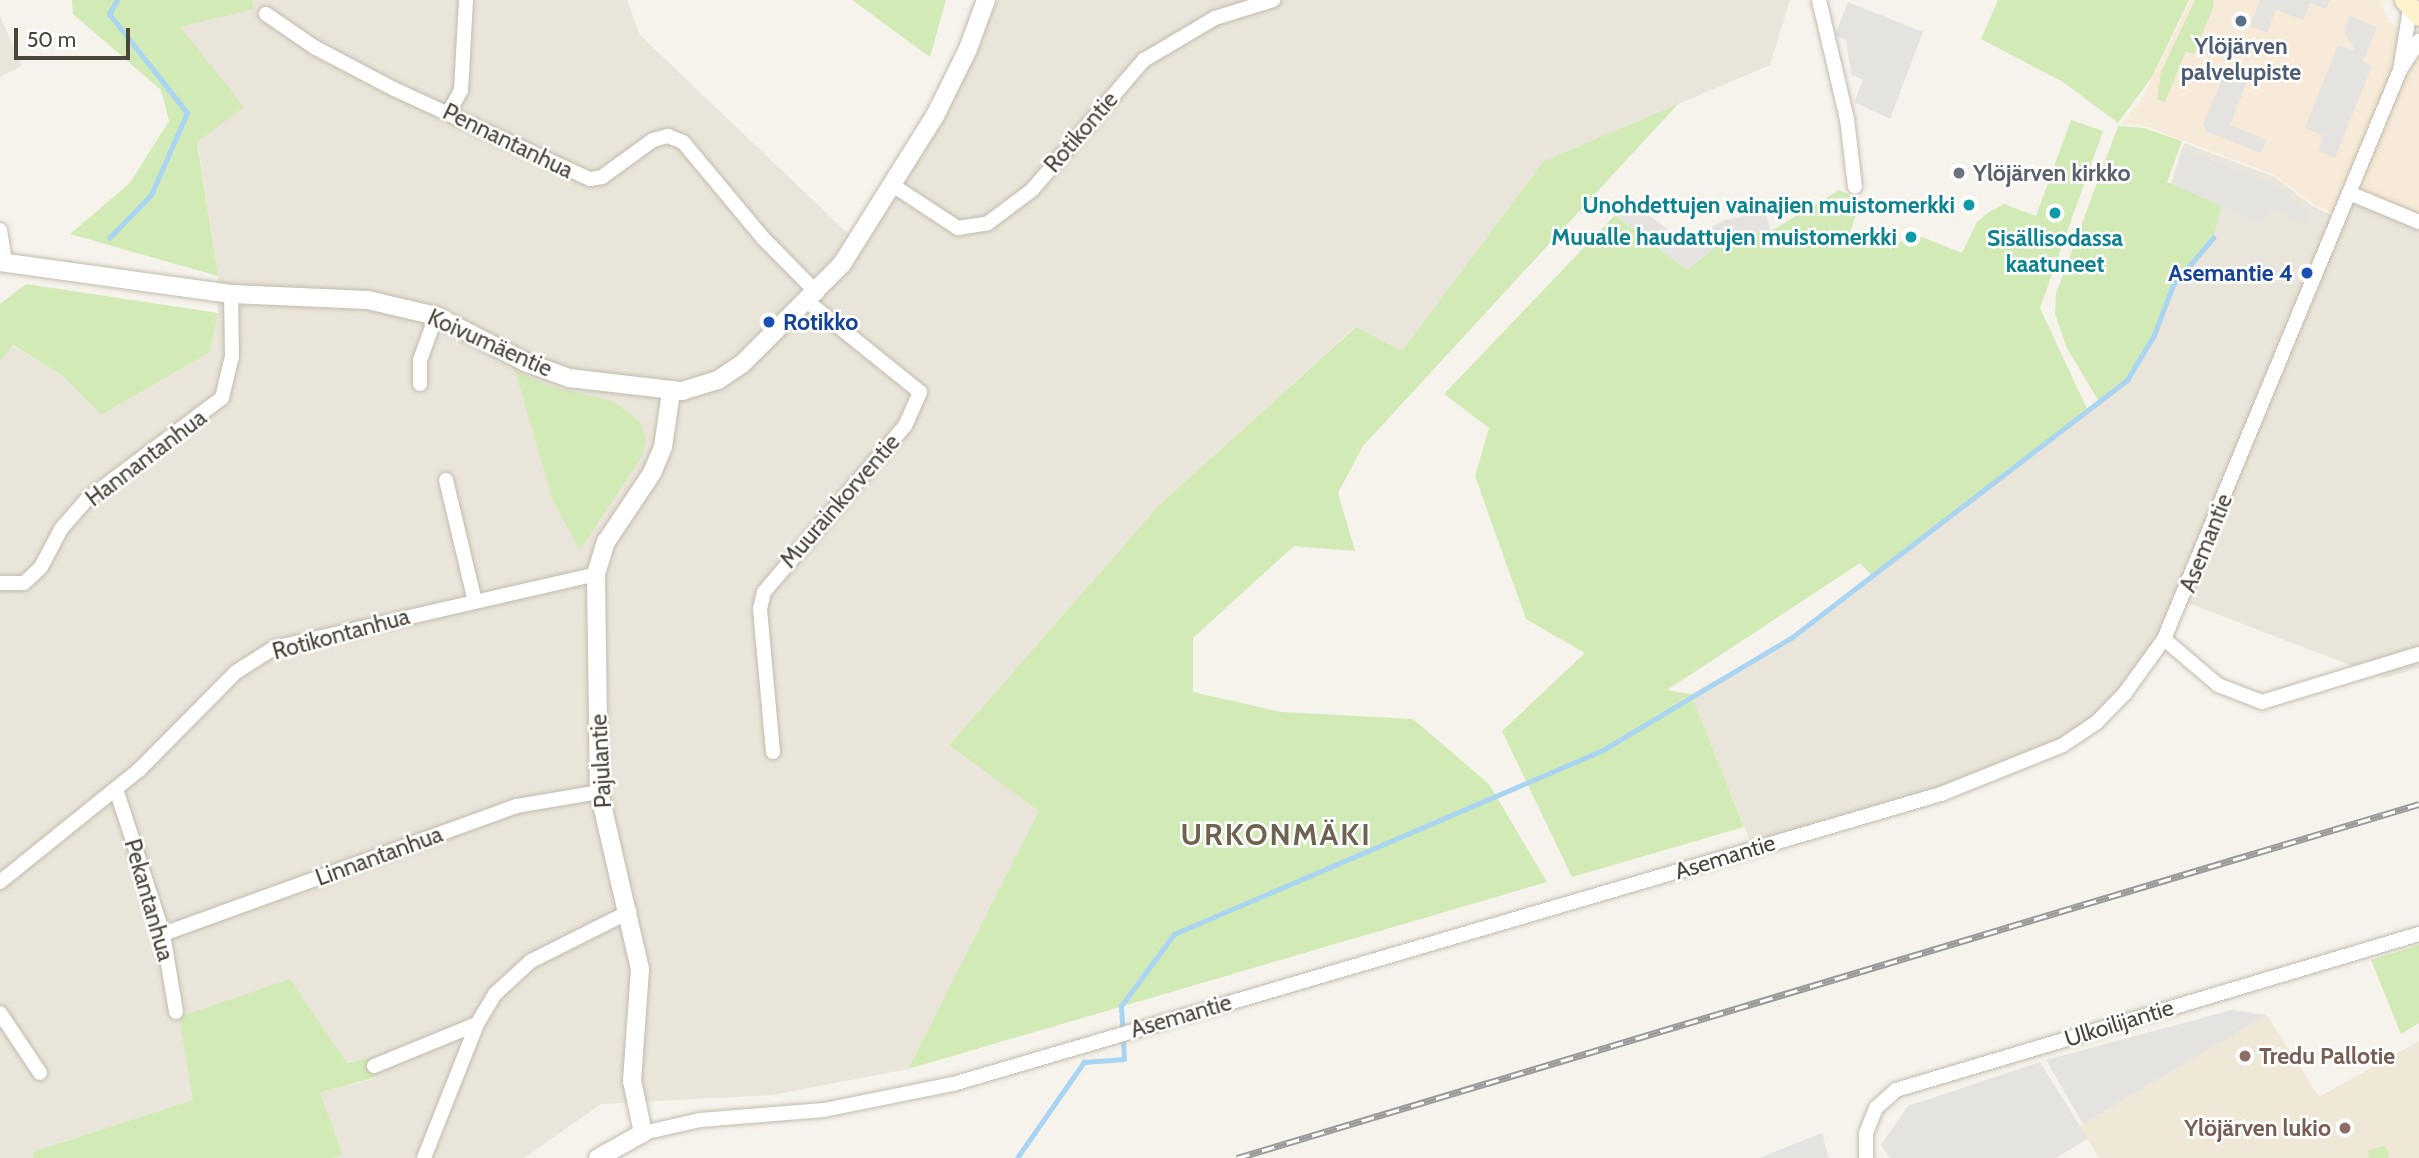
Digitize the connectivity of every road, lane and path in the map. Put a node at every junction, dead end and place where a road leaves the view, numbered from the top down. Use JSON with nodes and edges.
{"nodes":[{"id":1,"x":466,"y":0,"type":"edge"},
{"id":2,"x":986,"y":0,"type":"edge"},
{"id":3,"x":1273,"y":0,"type":"edge"},
{"id":4,"x":1819,"y":0,"type":"edge"},
{"id":5,"x":2411,"y":8,"type":"edge"},
{"id":6,"x":266,"y":14,"type":"dead end"},
{"id":7,"x":2419,"y":41,"type":"edge"},
{"id":8,"x":2400,"y":70,"type":"junction"},
{"id":9,"x":449,"y":112,"type":"junction"},
{"id":10,"x":894,"y":186,"type":"junction"},
{"id":11,"x":1855,"y":187,"type":"dead end"},
{"id":12,"x":2349,"y":193,"type":"junction"},
{"id":13,"x":2419,"y":222,"type":"edge"},
{"id":14,"x":0,"y":230,"type":"edge"},
{"id":15,"x":3,"y":262,"type":"edge"},
{"id":16,"x":231,"y":294,"type":"junction"},
{"id":17,"x":812,"y":298,"type":"junction"},
{"id":18,"x":436,"y":316,"type":"junction"},
{"id":19,"x":420,"y":384,"type":"dead end"},
{"id":20,"x":671,"y":392,"type":"junction"},
{"id":21,"x":446,"y":480,"type":"dead end"},
{"id":22,"x":596,"y":574,"type":"junction"},
{"id":23,"x":0,"y":583,"type":"edge"},
{"id":24,"x":475,"y":602,"type":"junction"},
{"id":25,"x":2164,"y":639,"type":"junction"},
{"id":26,"x":2419,"y":654,"type":"edge"},
{"id":27,"x":773,"y":752,"type":"dead end"},
{"id":28,"x":116,"y":789,"type":"junction"},
{"id":29,"x":599,"y":792,"type":"junction"},
{"id":30,"x":0,"y":882,"type":"edge"},
{"id":31,"x":629,"y":912,"type":"junction"},
{"id":32,"x":163,"y":934,"type":"junction"},
{"id":33,"x":2419,"y":934,"type":"edge"},
{"id":34,"x":176,"y":1012,"type":"dead end"},
{"id":35,"x":0,"y":1013,"type":"edge"},
{"id":36,"x":477,"y":1024,"type":"junction"},
{"id":37,"x":374,"y":1066,"type":"dead end"},
{"id":38,"x":40,"y":1073,"type":"dead end"},
{"id":39,"x":643,"y":1133,"type":"junction"},
{"id":40,"x":424,"y":1158,"type":"edge"},
{"id":41,"x":598,"y":1158,"type":"edge"},
{"id":42,"x":1866,"y":1158,"type":"edge"}],
"edges":[{"from":1,"to":9,"type":"street"},
{"from":2,"to":10,"type":"street","name":"Koivumäentie"},
{"from":3,"to":10,"type":"street","name":"Rotikontie"},
{"from":4,"to":11,"type":"street"},
{"from":5,"to":8,"type":"street","name":"Asemantie"},
{"from":6,"to":9,"type":"street","name":"Pennantanhua"},
{"from":7,"to":8,"type":"street","name":"Asemantie"},
{"from":8,"to":12,"type":"street","name":"Asemantie"},
{"from":9,"to":17,"type":"street","name":"Pennantanhua"},
{"from":10,"to":17,"type":"street","name":"Koivumäentie"},
{"from":12,"to":13,"type":"street"},
{"from":12,"to":25,"type":"street","name":"Asemantie"},
{"from":14,"to":15,"type":"street"},
{"from":15,"to":16,"type":"street","name":"Koivumäentie"},
{"from":16,"to":18,"type":"street","name":"Koivumäentie"},
{"from":16,"to":23,"type":"street","name":"Hannantanhua"},
{"from":17,"to":20,"type":"street","name":"Koivumäentie"},
{"from":17,"to":27,"type":"street","name":"Muurainkorventie"},
{"from":18,"to":19,"type":"street"},
{"from":18,"to":20,"type":"street","name":"Koivumäentie"},
{"from":20,"to":22,"type":"street","name":"Pajulantie"},
{"from":21,"to":24,"type":"street"},
{"from":22,"to":24,"type":"street","name":"Rotikontanhua"},
{"from":22,"to":29,"type":"street","name":"Pajulantie"},
{"from":24,"to":28,"type":"street","name":"Rotikontanhua"},
{"from":25,"to":26,"type":"street"},
{"from":25,"to":39,"type":"street","name":"Asemantie"},
{"from":28,"to":30,"type":"street","name":"Rotikontanhua"},
{"from":28,"to":32,"type":"street","name":"Pekantanhua"},
{"from":29,"to":31,"type":"street","name":"Pajulantie"},
{"from":29,"to":32,"type":"street","name":"Linnantanhua"},
{"from":31,"to":36,"type":"street"},
{"from":31,"to":39,"type":"street","name":"Pajulantie"},
{"from":32,"to":34,"type":"street","name":"Pekantanhua"},
{"from":33,"to":42,"type":"street","name":"Ulkoilijantie"},
{"from":35,"to":38,"type":"street"},
{"from":36,"to":37,"type":"street"},
{"from":36,"to":40,"type":"street"},
{"from":39,"to":41,"type":"street"}]}
